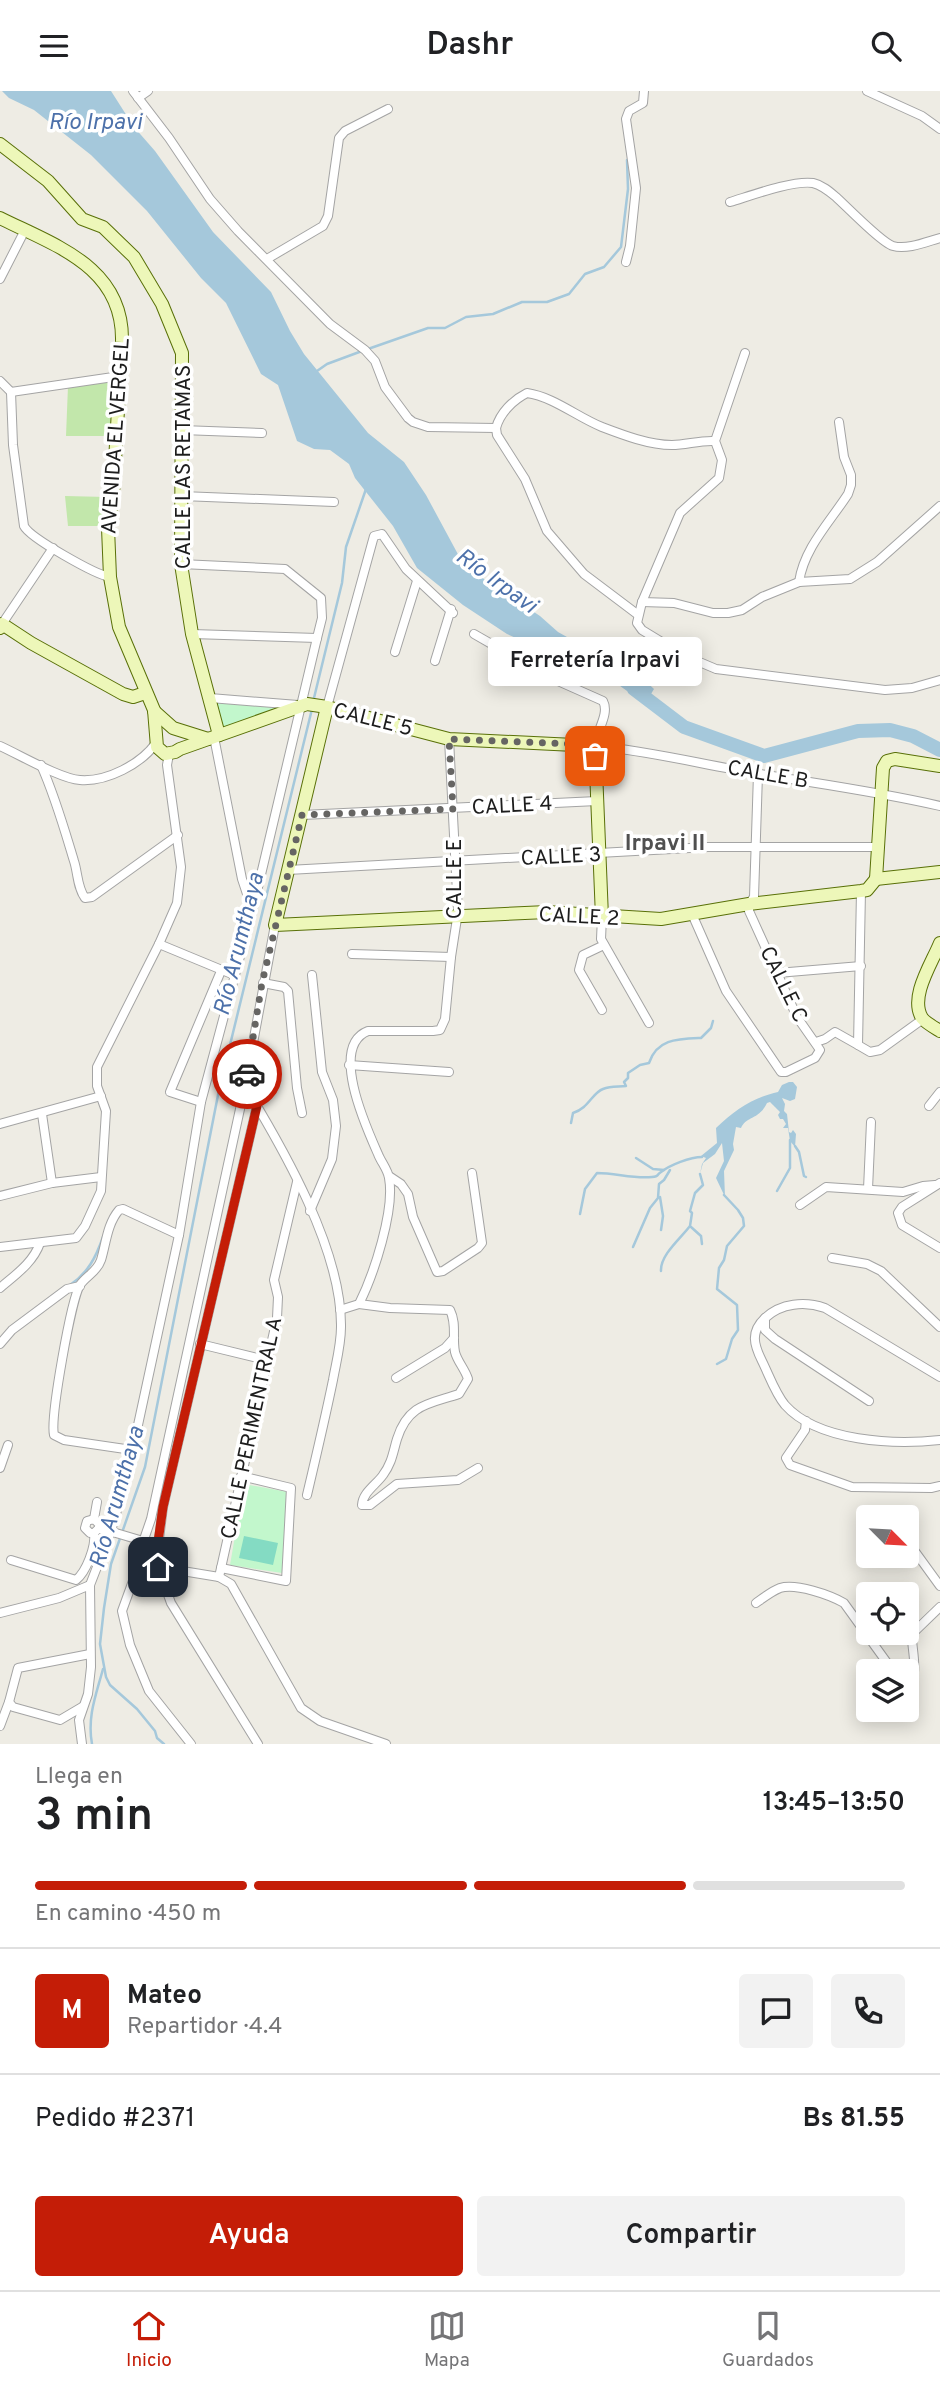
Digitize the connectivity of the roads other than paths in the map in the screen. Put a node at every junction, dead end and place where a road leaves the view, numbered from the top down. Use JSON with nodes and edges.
{"nodes":[{"id":1,"x":148,"y":91,"type":"edge"},
{"id":2,"x":644,"y":91,"type":"edge"},
{"id":3,"x":867,"y":91,"type":"edge"},
{"id":4,"x":135,"y":95,"type":"edge"},
{"id":5,"x":388,"y":109,"type":"dead end"},
{"id":6,"x":940,"y":129,"type":"edge"},
{"id":7,"x":0,"y":145,"type":"edge"},
{"id":8,"x":730,"y":202,"type":"dead end"},
{"id":9,"x":0,"y":218,"type":"edge"},
{"id":10,"x":25,"y":230,"type":"junction"},
{"id":11,"x":940,"y":238,"type":"edge"},
{"id":12,"x":267,"y":259,"type":"junction"},
{"id":13,"x":626,"y":262,"type":"dead end"},
{"id":14,"x":0,"y":279,"type":"edge"},
{"id":15,"x":745,"y":353,"type":"dead end"},
{"id":16,"x":120,"y":376,"type":"junction"},
{"id":17,"x":0,"y":381,"type":"edge"},
{"id":18,"x":11,"y":392,"type":"junction"},
{"id":19,"x":839,"y":422,"type":"dead end"},
{"id":20,"x":496,"y":428,"type":"junction"},
{"id":21,"x":182,"y":430,"type":"junction"},
{"id":22,"x":262,"y":433,"type":"dead end"},
{"id":23,"x":715,"y":441,"type":"junction"},
{"id":24,"x":182,"y":496,"type":"junction"},
{"id":25,"x":334,"y":502,"type":"dead end"},
{"id":26,"x":940,"y":506,"type":"edge"},
{"id":27,"x":52,"y":548,"type":"junction"},
{"id":28,"x":181,"y":565,"type":"junction"},
{"id":29,"x":110,"y":577,"type":"junction"},
{"id":30,"x":417,"y":581,"type":"junction"},
{"id":31,"x":799,"y":582,"type":"junction"},
{"id":32,"x":642,"y":602,"type":"junction"},
{"id":33,"x":637,"y":614,"type":"junction"},
{"id":34,"x":1,"y":624,"type":"edge"},
{"id":35,"x":192,"y":634,"type":"junction"},
{"id":36,"x":474,"y":634,"type":"dead end"},
{"id":37,"x":317,"y":638,"type":"junction"},
{"id":38,"x":395,"y":652,"type":"dead end"},
{"id":39,"x":435,"y":661,"type":"dead end"},
{"id":40,"x":940,"y":680,"type":"edge"},
{"id":41,"x":145,"y":694,"type":"junction"},
{"id":42,"x":210,"y":698,"type":"junction"},
{"id":43,"x":313,"y":705,"type":"junction"},
{"id":44,"x":154,"y":710,"type":"junction"},
{"id":45,"x":176,"y":729,"type":"junction"},
{"id":46,"x":213,"y":737,"type":"junction"},
{"id":47,"x":449,"y":739,"type":"junction"},
{"id":48,"x":156,"y":740,"type":"junction"},
{"id":49,"x":595,"y":745,"type":"junction"},
{"id":50,"x":0,"y":746,"type":"edge"},
{"id":51,"x":174,"y":751,"type":"junction"},
{"id":52,"x":41,"y":765,"type":"junction"},
{"id":53,"x":940,"y":766,"type":"edge"},
{"id":54,"x":758,"y":774,"type":"junction"},
{"id":55,"x":881,"y":792,"type":"junction"},
{"id":56,"x":597,"y":801,"type":"junction"},
{"id":57,"x":940,"y":806,"type":"edge"},
{"id":58,"x":453,"y":809,"type":"junction"},
{"id":59,"x":302,"y":815,"type":"junction"},
{"id":60,"x":178,"y":835,"type":"junction"},
{"id":61,"x":755,"y":846,"type":"junction"},
{"id":62,"x":876,"y":847,"type":"junction"},
{"id":63,"x":600,"y":854,"type":"junction"},
{"id":64,"x":455,"y":862,"type":"junction"},
{"id":65,"x":288,"y":870,"type":"junction"},
{"id":66,"x":940,"y":872,"type":"edge"},
{"id":67,"x":876,"y":879,"type":"junction"},
{"id":68,"x":861,"y":891,"type":"junction"},
{"id":69,"x":254,"y":904,"type":"junction"},
{"id":70,"x":749,"y":904,"type":"junction"},
{"id":71,"x":692,"y":914,"type":"junction"},
{"id":72,"x":457,"y":917,"type":"junction"},
{"id":73,"x":603,"y":917,"type":"junction"},
{"id":74,"x":275,"y":925,"type":"junction"},
{"id":75,"x":940,"y":943,"type":"edge"},
{"id":76,"x":159,"y":944,"type":"junction"},
{"id":77,"x":604,"y":944,"type":"junction"},
{"id":78,"x":352,"y":954,"type":"dead end"},
{"id":79,"x":451,"y":957,"type":"junction"},
{"id":80,"x":861,"y":966,"type":"junction"},
{"id":81,"x":221,"y":971,"type":"junction"},
{"id":82,"x":776,"y":973,"type":"junction"},
{"id":83,"x":233,"y":975,"type":"junction"},
{"id":84,"x":312,"y":975,"type":"dead end"},
{"id":85,"x":262,"y":983,"type":"junction"},
{"id":86,"x":602,"y":1010,"type":"dead end"},
{"id":87,"x":923,"y":1019,"type":"junction"},
{"id":88,"x":649,"y":1023,"type":"dead end"},
{"id":89,"x":940,"y":1031,"type":"edge"},
{"id":90,"x":816,"y":1042,"type":"junction"},
{"id":91,"x":858,"y":1045,"type":"junction"},
{"id":92,"x":349,"y":1065,"type":"junction"},
{"id":93,"x":449,"y":1072,"type":"dead end"},
{"id":94,"x":245,"y":1086,"type":"junction"},
{"id":95,"x":940,"y":1091,"type":"edge"},
{"id":96,"x":101,"y":1096,"type":"junction"},
{"id":97,"x":201,"y":1102,"type":"junction"},
{"id":98,"x":257,"y":1106,"type":"junction"},
{"id":99,"x":929,"y":1106,"type":"dead end"},
{"id":100,"x":303,"y":1113,"type":"dead end"},
{"id":101,"x":42,"y":1114,"type":"junction"},
{"id":102,"x":871,"y":1122,"type":"dead end"},
{"id":103,"x":0,"y":1124,"type":"edge"},
{"id":104,"x":472,"y":1173,"type":"dead end"},
{"id":105,"x":389,"y":1176,"type":"junction"},
{"id":106,"x":101,"y":1177,"type":"junction"},
{"id":107,"x":297,"y":1182,"type":"junction"},
{"id":108,"x":52,"y":1183,"type":"junction"},
{"id":109,"x":937,"y":1184,"type":"edge"},
{"id":110,"x":868,"y":1189,"type":"junction"},
{"id":111,"x":0,"y":1196,"type":"edge"},
{"id":112,"x":800,"y":1205,"type":"dead end"},
{"id":113,"x":310,"y":1211,"type":"junction"},
{"id":114,"x":179,"y":1235,"type":"junction"},
{"id":115,"x":40,"y":1243,"type":"junction"},
{"id":116,"x":0,"y":1247,"type":"edge"},
{"id":117,"x":940,"y":1248,"type":"edge"},
{"id":118,"x":832,"y":1258,"type":"dead end"},
{"id":119,"x":80,"y":1286,"type":"junction"},
{"id":120,"x":0,"y":1288,"type":"edge"},
{"id":121,"x":359,"y":1304,"type":"junction"},
{"id":122,"x":340,"y":1310,"type":"junction"},
{"id":123,"x":765,"y":1318,"type":"junction"},
{"id":124,"x":940,"y":1327,"type":"edge"},
{"id":125,"x":454,"y":1338,"type":"junction"},
{"id":126,"x":0,"y":1343,"type":"edge"},
{"id":127,"x":200,"y":1344,"type":"junction"},
{"id":128,"x":266,"y":1360,"type":"junction"},
{"id":129,"x":940,"y":1377,"type":"edge"},
{"id":130,"x":396,"y":1378,"type":"dead end"},
{"id":131,"x":870,"y":1401,"type":"dead end"},
{"id":132,"x":806,"y":1421,"type":"junction"},
{"id":133,"x":940,"y":1440,"type":"edge"},
{"id":134,"x":8,"y":1445,"type":"dead end"},
{"id":135,"x":132,"y":1450,"type":"junction"},
{"id":136,"x":0,"y":1468,"type":"edge"},
{"id":137,"x":478,"y":1468,"type":"dead end"},
{"id":138,"x":241,"y":1476,"type":"junction"},
{"id":139,"x":940,"y":1486,"type":"edge"},
{"id":140,"x":307,"y":1495,"type":"dead end"},
{"id":141,"x":97,"y":1502,"type":"dead end"},
{"id":142,"x":96,"y":1531,"type":"junction"},
{"id":143,"x":112,"y":1532,"type":"junction"},
{"id":144,"x":143,"y":1541,"type":"junction"},
{"id":145,"x":919,"y":1557,"type":"edge"},
{"id":146,"x":11,"y":1560,"type":"dead end"},
{"id":147,"x":158,"y":1567,"type":"junction"},
{"id":148,"x":220,"y":1572,"type":"junction"},
{"id":149,"x":90,"y":1585,"type":"junction"},
{"id":150,"x":940,"y":1586,"type":"edge"},
{"id":151,"x":756,"y":1602,"type":"dead end"},
{"id":152,"x":939,"y":1610,"type":"edge"},
{"id":153,"x":0,"y":1613,"type":"edge"},
{"id":154,"x":90,"y":1654,"type":"junction"},
{"id":155,"x":884,"y":1659,"type":"edge"},
{"id":156,"x":913,"y":1659,"type":"edge"},
{"id":157,"x":9,"y":1702,"type":"junction"},
{"id":158,"x":82,"y":1707,"type":"junction"},
{"id":159,"x":0,"y":1726,"type":"edge"},
{"id":160,"x":82,"y":1744,"type":"edge"},
{"id":161,"x":191,"y":1744,"type":"edge"},
{"id":162,"x":258,"y":1744,"type":"edge"},
{"id":163,"x":386,"y":1744,"type":"edge"}],
"edges":[{"from":1,"to":4,"type":"street"},
{"from":2,"to":13,"type":"street"},
{"from":3,"to":6,"type":"street"},
{"from":4,"to":12,"type":"street"},
{"from":5,"to":12,"type":"street"},
{"from":7,"to":21,"type":"main road","name":"CALLE LAS RETAMAS"},
{"from":8,"to":11,"type":"street"},
{"from":9,"to":10,"type":"main road","name":"AVENIDA EL VERGEL"},
{"from":10,"to":14,"type":"street"},
{"from":10,"to":16,"type":"main road","name":"AVENIDA EL VERGEL"},
{"from":12,"to":20,"type":"street"},
{"from":15,"to":23,"type":"street"},
{"from":16,"to":18,"type":"street"},
{"from":16,"to":29,"type":"main road","name":"AVENIDA EL VERGEL"},
{"from":17,"to":18,"type":"street"},
{"from":18,"to":27,"type":"street"},
{"from":19,"to":31,"type":"street"},
{"from":20,"to":23,"type":"street"},
{"from":20,"to":33,"type":"street"},
{"from":21,"to":22,"type":"street"},
{"from":21,"to":24,"type":"main road","name":"CALLE LAS RETAMAS"},
{"from":23,"to":32,"type":"street"},
{"from":24,"to":25,"type":"street"},
{"from":24,"to":28,"type":"main road","name":"CALLE LAS RETAMAS"},
{"from":26,"to":31,"type":"street"},
{"from":27,"to":29,"type":"street"},
{"from":27,"to":34,"type":"street"},
{"from":28,"to":35,"type":"main road","name":"CALLE LAS RETAMAS"},
{"from":28,"to":37,"type":"street"},
{"from":29,"to":41,"type":"main road","name":"AVENIDA EL VERGEL"},
{"from":30,"to":38,"type":"street"},
{"from":30,"to":39,"type":"street"},
{"from":30,"to":43,"type":"street"},
{"from":31,"to":32,"type":"street"},
{"from":32,"to":33,"type":"street"},
{"from":33,"to":40,"type":"street"},
{"from":34,"to":41,"type":"main road"},
{"from":35,"to":37,"type":"street"},
{"from":35,"to":42,"type":"main road","name":"CALLE LAS RETAMAS"},
{"from":36,"to":49,"type":"street"},
{"from":37,"to":43,"type":"street"},
{"from":41,"to":44,"type":"main road","name":"AVENIDA EL VERGEL"},
{"from":42,"to":43,"type":"street"},
{"from":42,"to":46,"type":"main road","name":"CALLE LAS RETAMAS"},
{"from":43,"to":46,"type":"main road"},
{"from":43,"to":47,"type":"main road","name":"CALLE 5"},
{"from":43,"to":59,"type":"main road"},
{"from":43,"to":69,"type":"street"},
{"from":44,"to":45,"type":"main road"},
{"from":44,"to":48,"type":"main road"},
{"from":45,"to":46,"type":"main road"},
{"from":45,"to":48,"type":"main road"},
{"from":45,"to":51,"type":"main road"},
{"from":46,"to":51,"type":"main road"},
{"from":46,"to":69,"type":"street"},
{"from":47,"to":49,"type":"main road","name":"CALLE 5"},
{"from":47,"to":58,"type":"street","name":"CALLE E"},
{"from":48,"to":51,"type":"main road"},
{"from":48,"to":52,"type":"street"},
{"from":49,"to":54,"type":"street","name":"CALLE B"},
{"from":49,"to":56,"type":"main road"},
{"from":50,"to":52,"type":"street"},
{"from":51,"to":60,"type":"street"},
{"from":52,"to":60,"type":"street"},
{"from":53,"to":55,"type":"main road"},
{"from":54,"to":55,"type":"street","name":"CALLE B"},
{"from":54,"to":61,"type":"street","name":"CALLE C"},
{"from":55,"to":57,"type":"street","name":"CALLE B"},
{"from":55,"to":62,"type":"main road"},
{"from":56,"to":58,"type":"street","name":"CALLE 4"},
{"from":56,"to":63,"type":"main road"},
{"from":58,"to":59,"type":"street","name":"CALLE 4"},
{"from":58,"to":64,"type":"street","name":"CALLE E"},
{"from":59,"to":65,"type":"main road"},
{"from":60,"to":76,"type":"street"},
{"from":61,"to":62,"type":"street","name":"CALLE 3"},
{"from":61,"to":63,"type":"street","name":"CALLE 3"},
{"from":61,"to":70,"type":"street","name":"CALLE C"},
{"from":62,"to":67,"type":"main road"},
{"from":63,"to":64,"type":"street","name":"CALLE 3"},
{"from":63,"to":73,"type":"main road"},
{"from":64,"to":65,"type":"street","name":"CALLE 3"},
{"from":64,"to":72,"type":"street","name":"CALLE E"},
{"from":65,"to":74,"type":"main road"},
{"from":66,"to":67,"type":"main road"},
{"from":67,"to":68,"type":"main road"},
{"from":68,"to":70,"type":"main road","name":"CALLE 2"},
{"from":68,"to":80,"type":"street"},
{"from":69,"to":83,"type":"street"},
{"from":70,"to":71,"type":"main road","name":"CALLE 2"},
{"from":70,"to":82,"type":"street","name":"CALLE C"},
{"from":71,"to":73,"type":"main road","name":"CALLE 2"},
{"from":71,"to":90,"type":"street","name":"CALLE C"},
{"from":72,"to":73,"type":"main road","name":"CALLE 2"},
{"from":72,"to":74,"type":"main road","name":"CALLE 2"},
{"from":72,"to":79,"type":"street","name":"CALLE E"},
{"from":73,"to":77,"type":"street"},
{"from":74,"to":85,"type":"street"},
{"from":75,"to":87,"type":"main road"},
{"from":76,"to":81,"type":"street"},
{"from":76,"to":96,"type":"street"},
{"from":77,"to":86,"type":"street"},
{"from":77,"to":88,"type":"street"},
{"from":78,"to":79,"type":"street"},
{"from":79,"to":92,"type":"street","name":"CALLE E"},
{"from":80,"to":82,"type":"street"},
{"from":80,"to":91,"type":"street"},
{"from":81,"to":83,"type":"street"},
{"from":81,"to":97,"type":"street"},
{"from":82,"to":90,"type":"street","name":"CALLE C"},
{"from":83,"to":97,"type":"street"},
{"from":84,"to":113,"type":"street"},
{"from":85,"to":94,"type":"street"},
{"from":85,"to":100,"type":"street"},
{"from":87,"to":89,"type":"main road"},
{"from":87,"to":91,"type":"street"},
{"from":90,"to":91,"type":"street"},
{"from":92,"to":93,"type":"street"},
{"from":92,"to":105,"type":"street"},
{"from":94,"to":98,"type":"street"},
{"from":94,"to":144,"type":"street"},
{"from":95,"to":99,"type":"street"},
{"from":96,"to":101,"type":"street"},
{"from":96,"to":106,"type":"street"},
{"from":97,"to":114,"type":"street"},
{"from":98,"to":107,"type":"street"},
{"from":98,"to":127,"type":"street"},
{"from":101,"to":103,"type":"street"},
{"from":101,"to":108,"type":"street"},
{"from":102,"to":110,"type":"street"},
{"from":104,"to":105,"type":"street"},
{"from":105,"to":121,"type":"street"},
{"from":106,"to":108,"type":"street"},
{"from":106,"to":115,"type":"street"},
{"from":107,"to":113,"type":"street"},
{"from":107,"to":128,"type":"street","name":"CALLE PERIMENTRAL A"},
{"from":108,"to":111,"type":"street"},
{"from":109,"to":110,"type":"street"},
{"from":109,"to":117,"type":"street"},
{"from":110,"to":112,"type":"street"},
{"from":113,"to":122,"type":"street"},
{"from":114,"to":119,"type":"street"},
{"from":114,"to":135,"type":"street"},
{"from":115,"to":116,"type":"street"},
{"from":115,"to":120,"type":"street"},
{"from":118,"to":124,"type":"street"},
{"from":119,"to":126,"type":"street"},
{"from":119,"to":135,"type":"street"},
{"from":121,"to":122,"type":"street"},
{"from":121,"to":125,"type":"street"},
{"from":122,"to":140,"type":"street"},
{"from":123,"to":129,"type":"street"},
{"from":123,"to":131,"type":"street"},
{"from":123,"to":132,"type":"street"},
{"from":125,"to":130,"type":"street"},
{"from":125,"to":137,"type":"street"},
{"from":127,"to":128,"type":"street"},
{"from":127,"to":147,"type":"street"},
{"from":128,"to":138,"type":"street","name":"CALLE PERIMENTRAL A"},
{"from":132,"to":133,"type":"street"},
{"from":132,"to":139,"type":"street"},
{"from":134,"to":136,"type":"street"},
{"from":135,"to":143,"type":"street"},
{"from":138,"to":148,"type":"street","name":"CALLE PERIMENTRAL A"},
{"from":138,"to":148,"type":"street"},
{"from":141,"to":142,"type":"street"},
{"from":142,"to":143,"type":"street"},
{"from":142,"to":146,"type":"street"},
{"from":143,"to":144,"type":"street"},
{"from":143,"to":149,"type":"street"},
{"from":144,"to":161,"type":"street"},
{"from":145,"to":150,"type":"street"},
{"from":147,"to":148,"type":"street"},
{"from":147,"to":162,"type":"street"},
{"from":148,"to":163,"type":"street"},
{"from":149,"to":153,"type":"street"},
{"from":149,"to":154,"type":"street"},
{"from":151,"to":155,"type":"street"},
{"from":152,"to":156,"type":"street"},
{"from":154,"to":157,"type":"street"},
{"from":154,"to":158,"type":"street"},
{"from":157,"to":158,"type":"street"},
{"from":157,"to":159,"type":"street"},
{"from":158,"to":160,"type":"street"}]}
